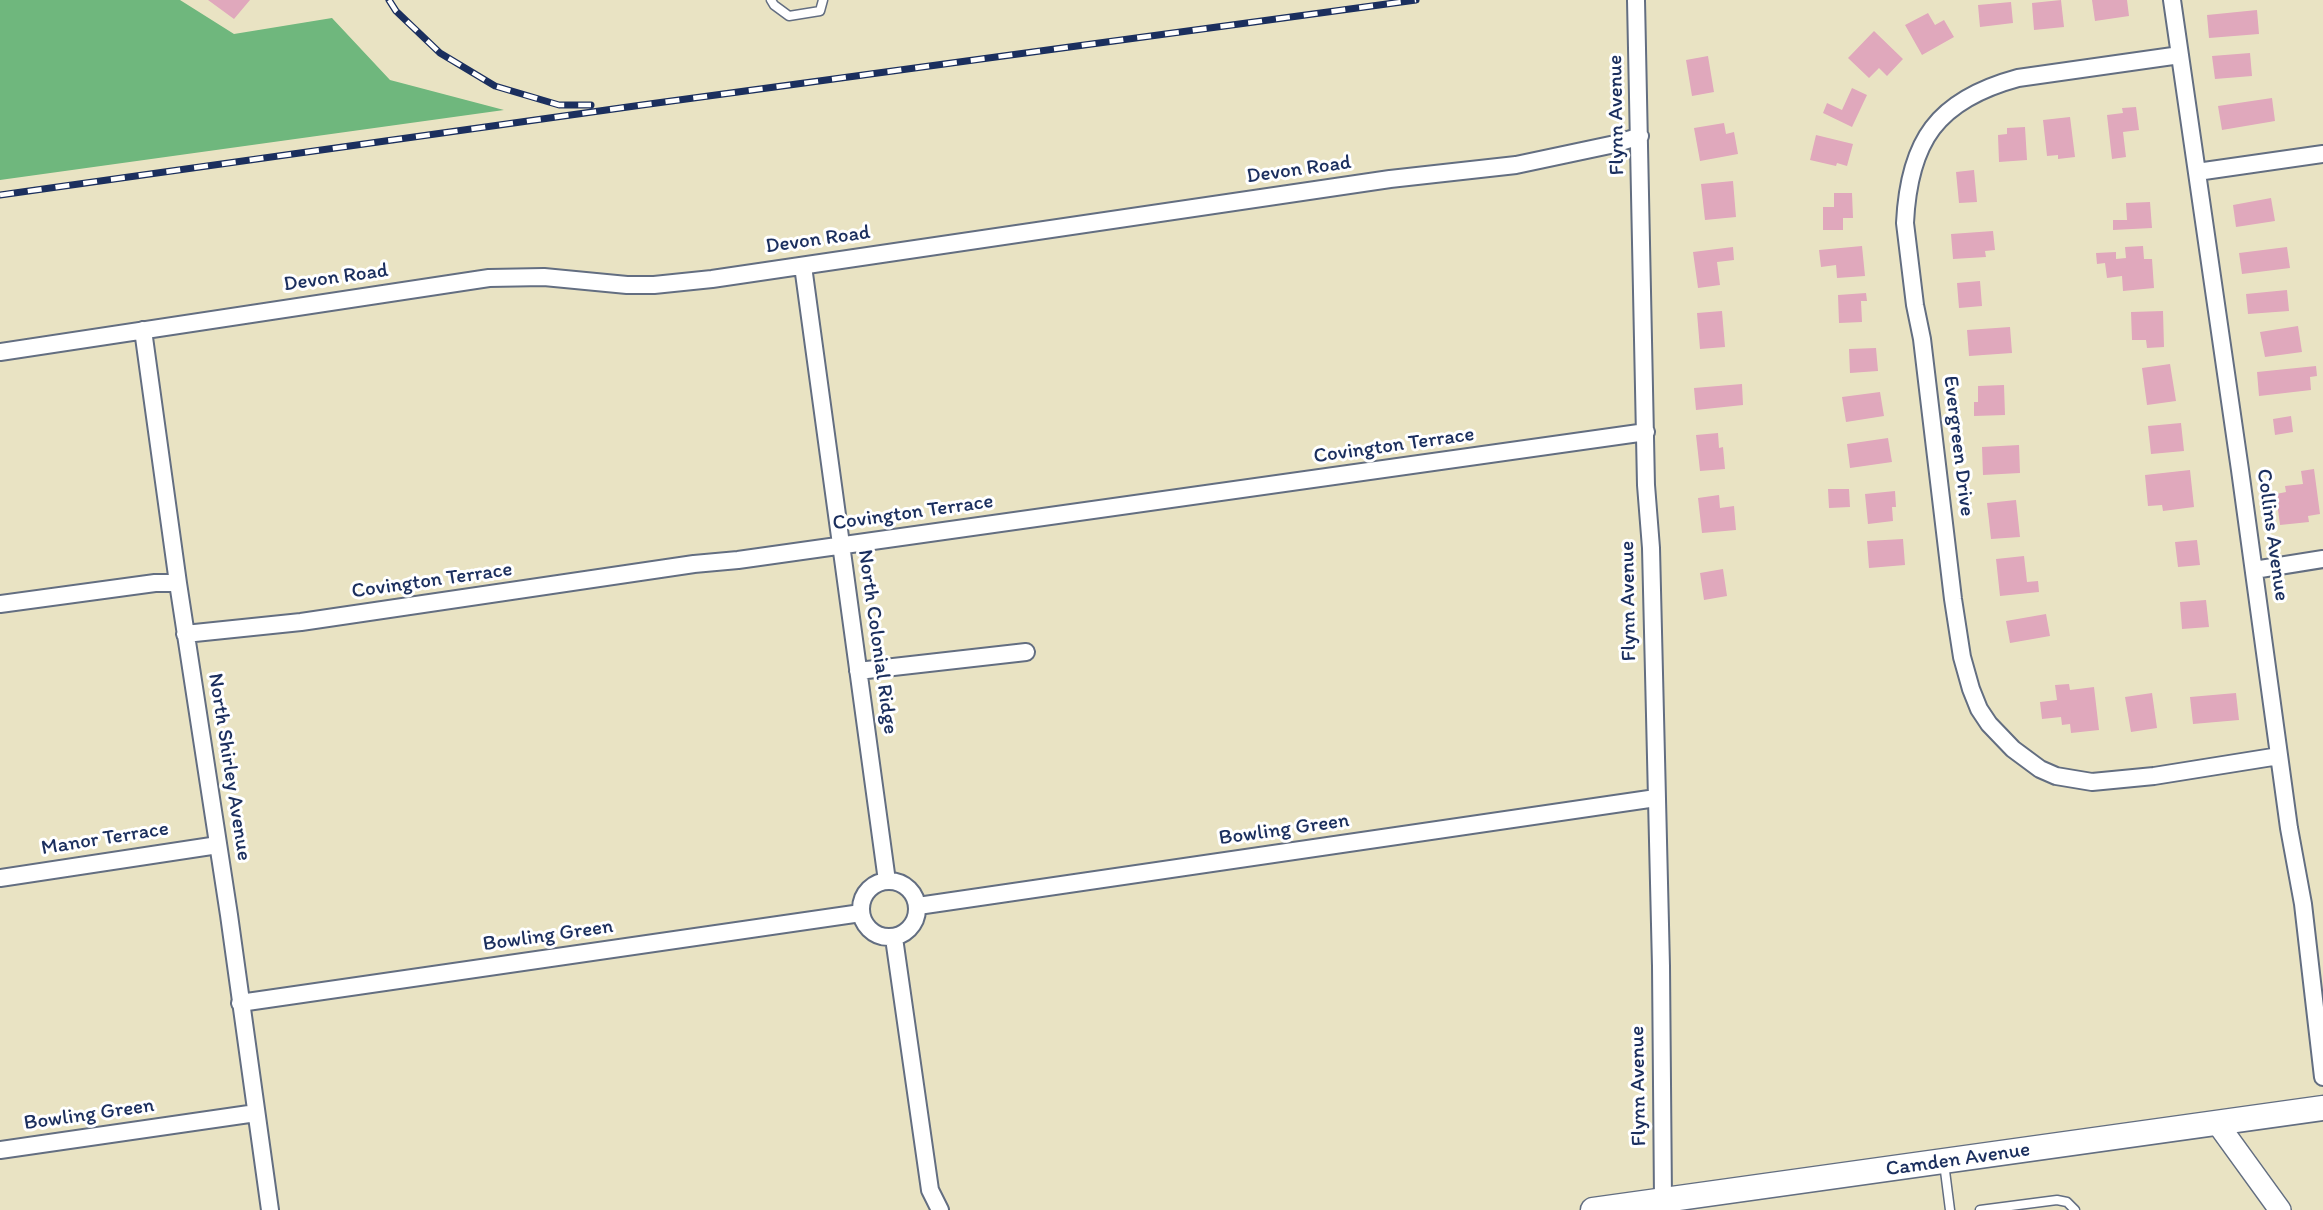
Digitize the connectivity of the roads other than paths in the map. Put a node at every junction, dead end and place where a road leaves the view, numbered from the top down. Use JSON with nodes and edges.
{"nodes":[{"id":1,"x":771,"y":0,"type":"edge"},
{"id":2,"x":823,"y":0,"type":"edge"},
{"id":3,"x":1636,"y":0,"type":"edge"},
{"id":4,"x":2172,"y":0,"type":"edge"},
{"id":5,"x":2180,"y":55,"type":"junction"},
{"id":6,"x":1640,"y":136,"type":"junction"},
{"id":7,"x":2323,"y":154,"type":"edge"},
{"id":8,"x":2197,"y":172,"type":"junction"},
{"id":9,"x":802,"y":266,"type":"junction"},
{"id":10,"x":143,"y":330,"type":"junction"},
{"id":11,"x":0,"y":352,"type":"edge"},
{"id":12,"x":1646,"y":432,"type":"junction"},
{"id":13,"x":841,"y":545,"type":"junction"},
{"id":14,"x":2323,"y":559,"type":"edge"},
{"id":15,"x":2254,"y":570,"type":"junction"},
{"id":16,"x":178,"y":583,"type":"junction"},
{"id":17,"x":0,"y":604,"type":"edge"},
{"id":18,"x":186,"y":634,"type":"junction"},
{"id":19,"x":1026,"y":652,"type":"dead end"},
{"id":20,"x":858,"y":671,"type":"junction"},
{"id":21,"x":2279,"y":756,"type":"junction"},
{"id":22,"x":1656,"y":798,"type":"junction"},
{"id":23,"x":218,"y":845,"type":"junction"},
{"id":24,"x":0,"y":878,"type":"edge"},
{"id":25,"x":887,"y":881,"type":"junction"},
{"id":26,"x":918,"y":906,"type":"junction"},
{"id":27,"x":861,"y":913,"type":"junction"},
{"id":28,"x":894,"y":938,"type":"junction"},
{"id":29,"x":240,"y":1003,"type":"junction"},
{"id":30,"x":2323,"y":1077,"type":"edge"},
{"id":31,"x":2323,"y":1108,"type":"edge"},
{"id":32,"x":256,"y":1113,"type":"junction"},
{"id":33,"x":2217,"y":1123,"type":"junction"},
{"id":34,"x":0,"y":1150,"type":"edge"},
{"id":35,"x":1944,"y":1162,"type":"junction"},
{"id":36,"x":930,"y":1190,"type":"junction"},
{"id":37,"x":1663,"y":1200,"type":"junction"},
{"id":38,"x":270,"y":1210,"type":"edge"},
{"id":39,"x":929,"y":1210,"type":"edge"},
{"id":40,"x":940,"y":1210,"type":"edge"},
{"id":41,"x":1593,"y":1210,"type":"edge"},
{"id":42,"x":1950,"y":1210,"type":"edge"},
{"id":43,"x":1980,"y":1210,"type":"edge"},
{"id":44,"x":2075,"y":1210,"type":"edge"},
{"id":45,"x":2280,"y":1210,"type":"edge"}],
"edges":[{"from":1,"to":2,"type":"lane"},
{"from":3,"to":6,"type":"street","name":"Flynn Avenue"},
{"from":4,"to":5,"type":"street","name":"Collins Avenue"},
{"from":5,"to":8,"type":"street","name":"Collins Avenue"},
{"from":5,"to":21,"type":"street","name":"Evergreen Drive"},
{"from":6,"to":9,"type":"street","name":"Devon Road"},
{"from":6,"to":12,"type":"street","name":"Flynn Avenue"},
{"from":7,"to":8,"type":"street"},
{"from":8,"to":15,"type":"street","name":"Collins Avenue"},
{"from":9,"to":10,"type":"street","name":"Devon Road"},
{"from":9,"to":13,"type":"street","name":"North Colonial Ridge"},
{"from":10,"to":11,"type":"street","name":"Devon Road"},
{"from":10,"to":16,"type":"street","name":"North Shirley Avenue"},
{"from":12,"to":13,"type":"street","name":"Covington Terrace"},
{"from":12,"to":22,"type":"street","name":"Flynn Avenue"},
{"from":13,"to":18,"type":"street","name":"Covington Terrace"},
{"from":13,"to":20,"type":"street","name":"North Colonial Ridge"},
{"from":14,"to":15,"type":"street"},
{"from":15,"to":21,"type":"street","name":"Collins Avenue"},
{"from":16,"to":17,"type":"street"},
{"from":16,"to":18,"type":"street","name":"North Shirley Avenue"},
{"from":18,"to":23,"type":"street","name":"North Shirley Avenue"},
{"from":19,"to":20,"type":"street"},
{"from":20,"to":25,"type":"street","name":"North Colonial Ridge"},
{"from":21,"to":30,"type":"street","name":"Collins Avenue"},
{"from":22,"to":26,"type":"street","name":"Bowling Green"},
{"from":22,"to":37,"type":"street","name":"Flynn Avenue"},
{"from":23,"to":24,"type":"street","name":"Manor Terrace"},
{"from":23,"to":29,"type":"street","name":"North Shirley Avenue"},
{"from":25,"to":26,"type":"street"},
{"from":25,"to":27,"type":"street"},
{"from":26,"to":28,"type":"street"},
{"from":27,"to":28,"type":"street"},
{"from":27,"to":29,"type":"street","name":"Bowling Green"},
{"from":28,"to":36,"type":"street"},
{"from":29,"to":32,"type":"street","name":"North Shirley Avenue"},
{"from":31,"to":33,"type":"main road","name":"Camden Avenue"},
{"from":32,"to":34,"type":"street","name":"Bowling Green"},
{"from":32,"to":38,"type":"street","name":"North Shirley Avenue"},
{"from":33,"to":35,"type":"main road","name":"Camden Avenue"},
{"from":33,"to":45,"type":"street"},
{"from":35,"to":37,"type":"main road","name":"Camden Avenue"},
{"from":35,"to":42,"type":"lane"},
{"from":36,"to":39,"type":"street"},
{"from":36,"to":40,"type":"street"},
{"from":37,"to":41,"type":"main road","name":"Camden Avenue"},
{"from":43,"to":44,"type":"lane"}]}
